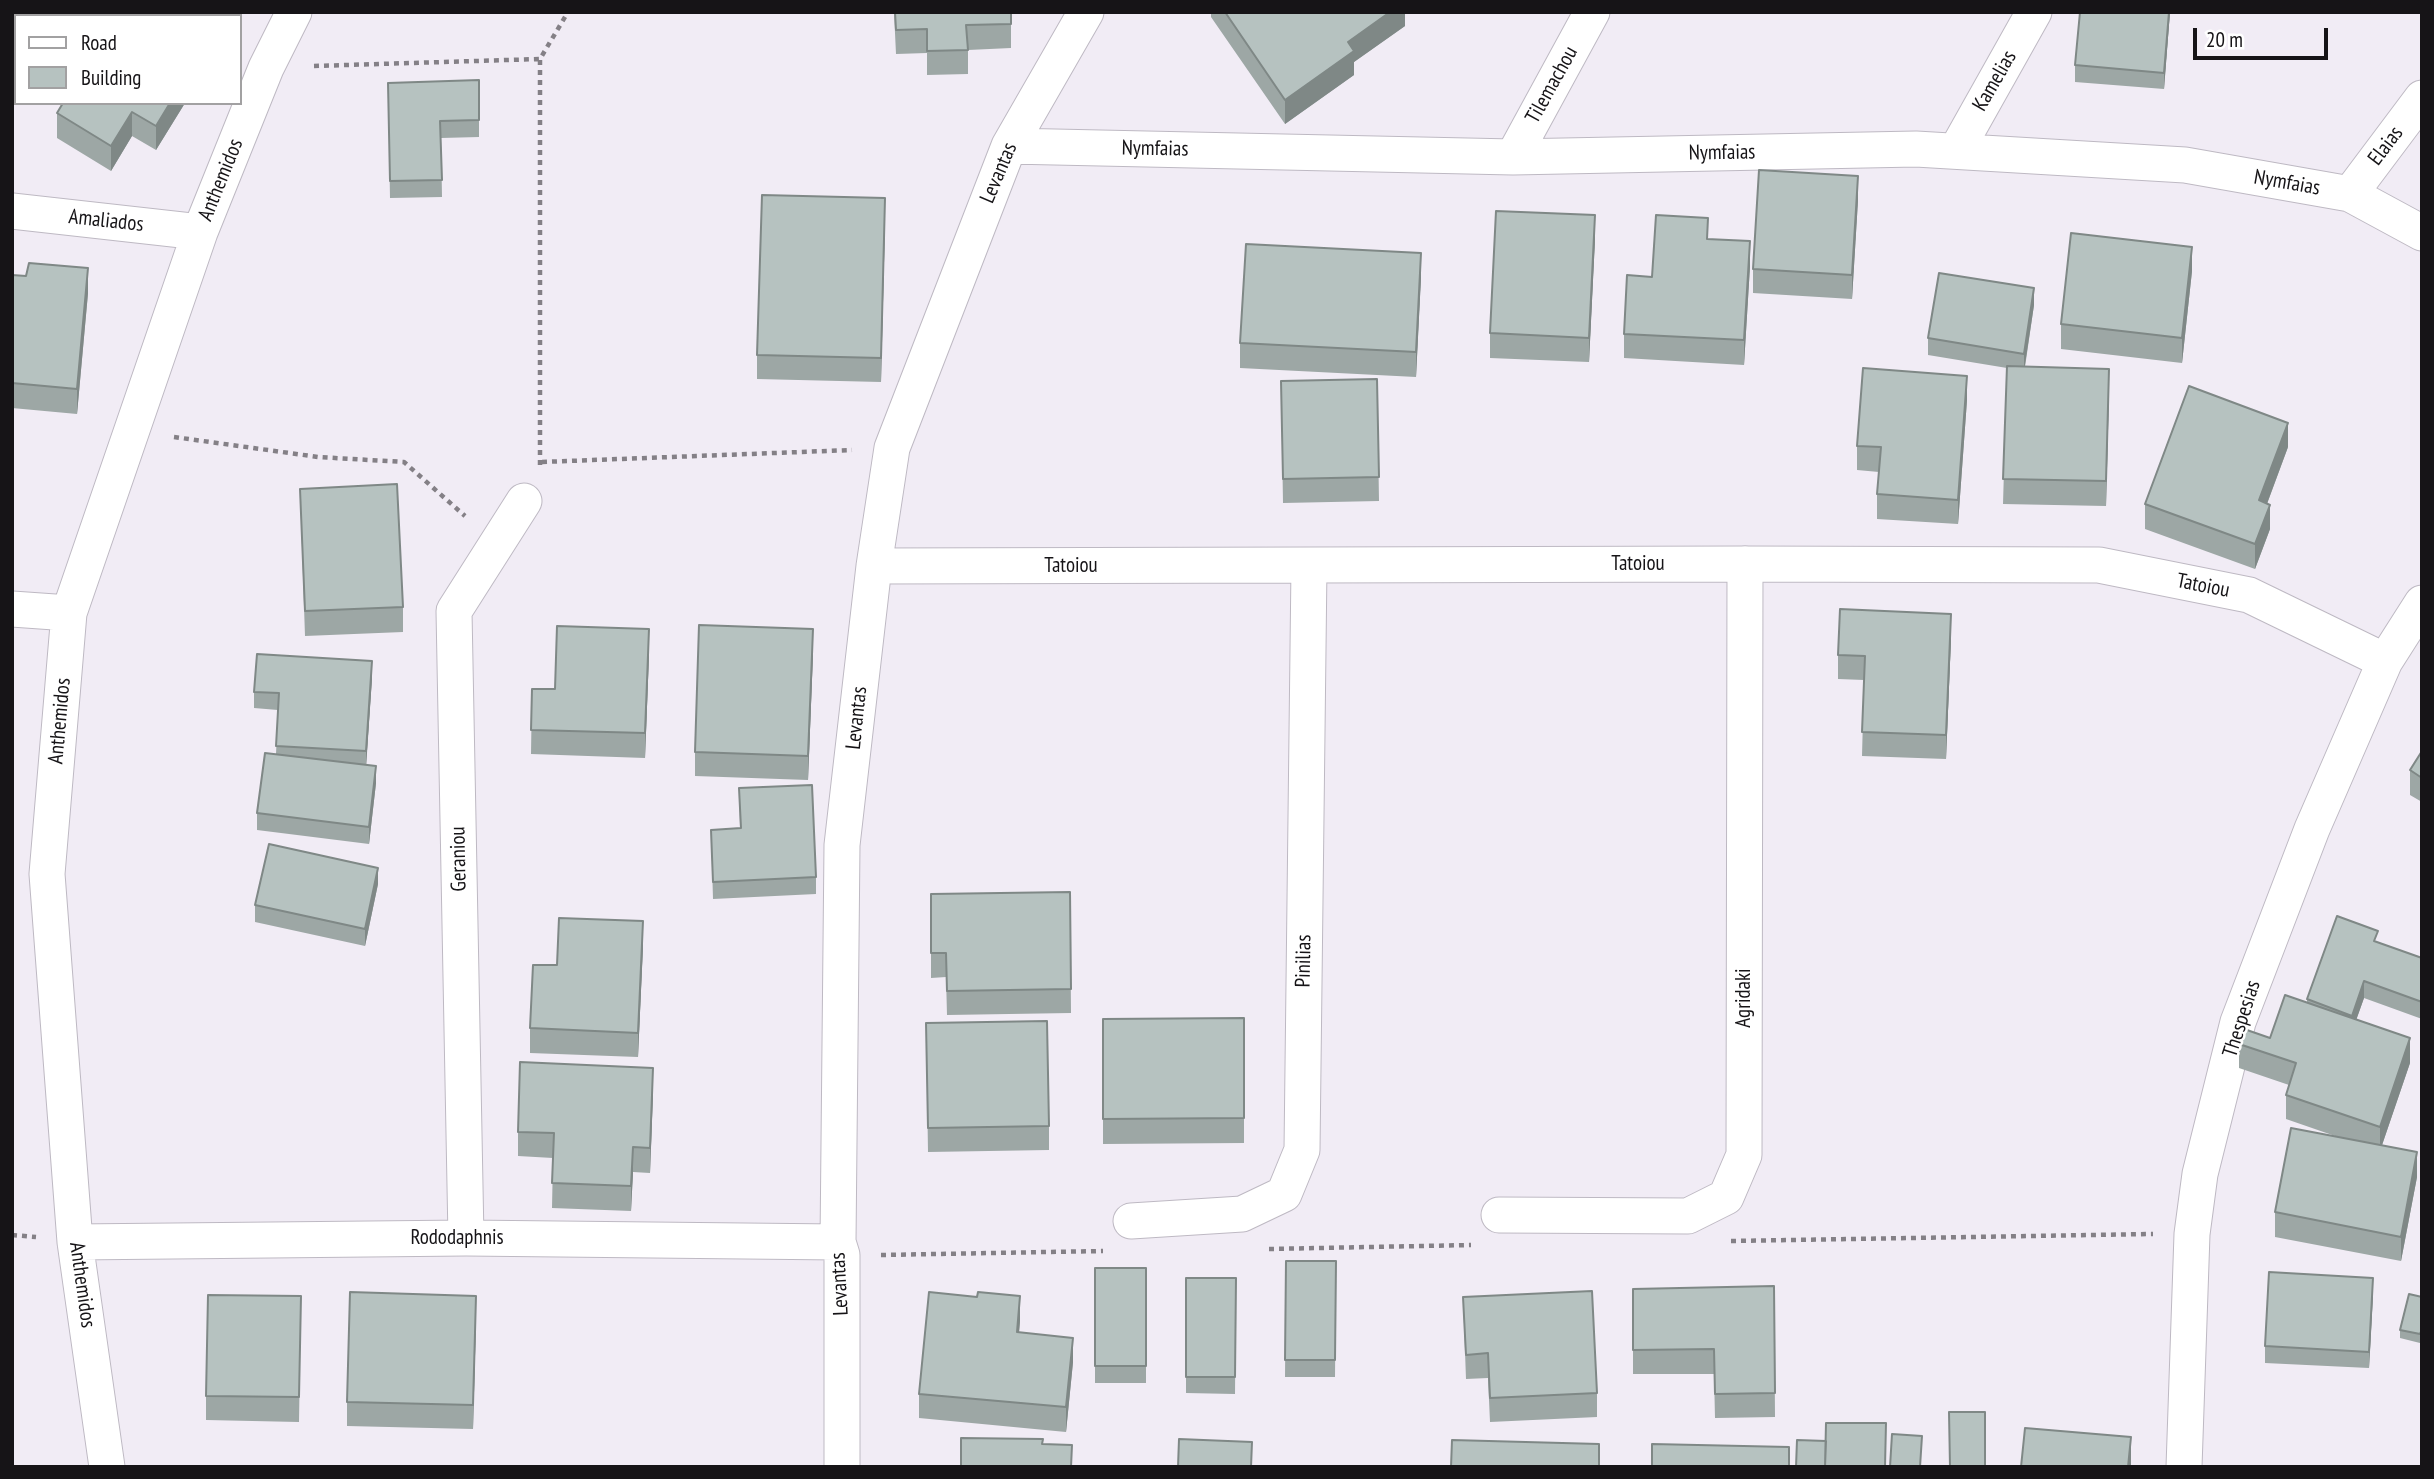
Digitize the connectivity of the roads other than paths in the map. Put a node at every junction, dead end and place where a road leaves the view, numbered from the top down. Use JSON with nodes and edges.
{"nodes":[{"id":1,"x":294,"y":12,"type":"edge"},
{"id":2,"x":1086,"y":12,"type":"edge"},
{"id":3,"x":1592,"y":12,"type":"edge"},
{"id":4,"x":2035,"y":12,"type":"edge"},
{"id":5,"x":2422,"y":98,"type":"edge"},
{"id":6,"x":1009,"y":146,"type":"junction"},
{"id":7,"x":1956,"y":151,"type":"junction"},
{"id":8,"x":1513,"y":158,"type":"junction"},
{"id":9,"x":2350,"y":194,"type":"junction"},
{"id":10,"x":12,"y":211,"type":"edge"},
{"id":11,"x":200,"y":232,"type":"junction"},
{"id":12,"x":2422,"y":233,"type":"edge"},
{"id":13,"x":524,"y":501,"type":"road end"},
{"id":14,"x":1745,"y":564,"type":"junction"},
{"id":15,"x":874,"y":566,"type":"junction"},
{"id":16,"x":1309,"y":566,"type":"junction"},
{"id":17,"x":2422,"y":603,"type":"edge"},
{"id":18,"x":12,"y":609,"type":"edge"},
{"id":19,"x":69,"y":613,"type":"junction"},
{"id":20,"x":2385,"y":661,"type":"junction"},
{"id":21,"x":1499,"y":1215,"type":"dead end"},
{"id":22,"x":1131,"y":1221,"type":"dead end"},
{"id":23,"x":466,"y":1238,"type":"junction"},
{"id":24,"x":75,"y":1242,"type":"junction"},
{"id":25,"x":838,"y":1242,"type":"junction"},
{"id":26,"x":107,"y":1467,"type":"edge"},
{"id":27,"x":842,"y":1467,"type":"edge"},
{"id":28,"x":2184,"y":1467,"type":"edge"}],
"edges":[{"from":1,"to":11,"type":"street","name":"Anthemidos"},
{"from":2,"to":6,"type":"street","name":"Levantas"},
{"from":3,"to":8,"type":"street","name":"Tilemachou"},
{"from":4,"to":7,"type":"street","name":"Kamelias"},
{"from":5,"to":9,"type":"street","name":"Elaias"},
{"from":6,"to":8,"type":"street","name":"Nymfaias"},
{"from":6,"to":15,"type":"street","name":"Levantas"},
{"from":7,"to":8,"type":"street","name":"Nymfaias"},
{"from":7,"to":9,"type":"street","name":"Nymfaias"},
{"from":9,"to":12,"type":"street","name":"Nymfaias"},
{"from":10,"to":11,"type":"street","name":"Amaliados"},
{"from":11,"to":19,"type":"street","name":"Anthemidos"},
{"from":13,"to":23,"type":"street","name":"Geraniou"},
{"from":14,"to":16,"type":"street","name":"Tatoiou"},
{"from":14,"to":20,"type":"street","name":"Tatoiou"},
{"from":14,"to":21,"type":"street","name":"Agridaki"},
{"from":15,"to":16,"type":"street","name":"Tatoiou"},
{"from":15,"to":25,"type":"street","name":"Levantas"},
{"from":16,"to":22,"type":"street","name":"Pinilias"},
{"from":17,"to":20,"type":"street","name":"Thespesias"},
{"from":18,"to":19,"type":"street"},
{"from":19,"to":24,"type":"street","name":"Anthemidos"},
{"from":20,"to":28,"type":"street","name":"Thespesias"},
{"from":23,"to":24,"type":"street","name":"Rododaphnis"},
{"from":23,"to":25,"type":"street","name":"Rododaphnis"},
{"from":24,"to":26,"type":"street","name":"Anthemidos"},
{"from":25,"to":27,"type":"street","name":"Levantas"}]}
